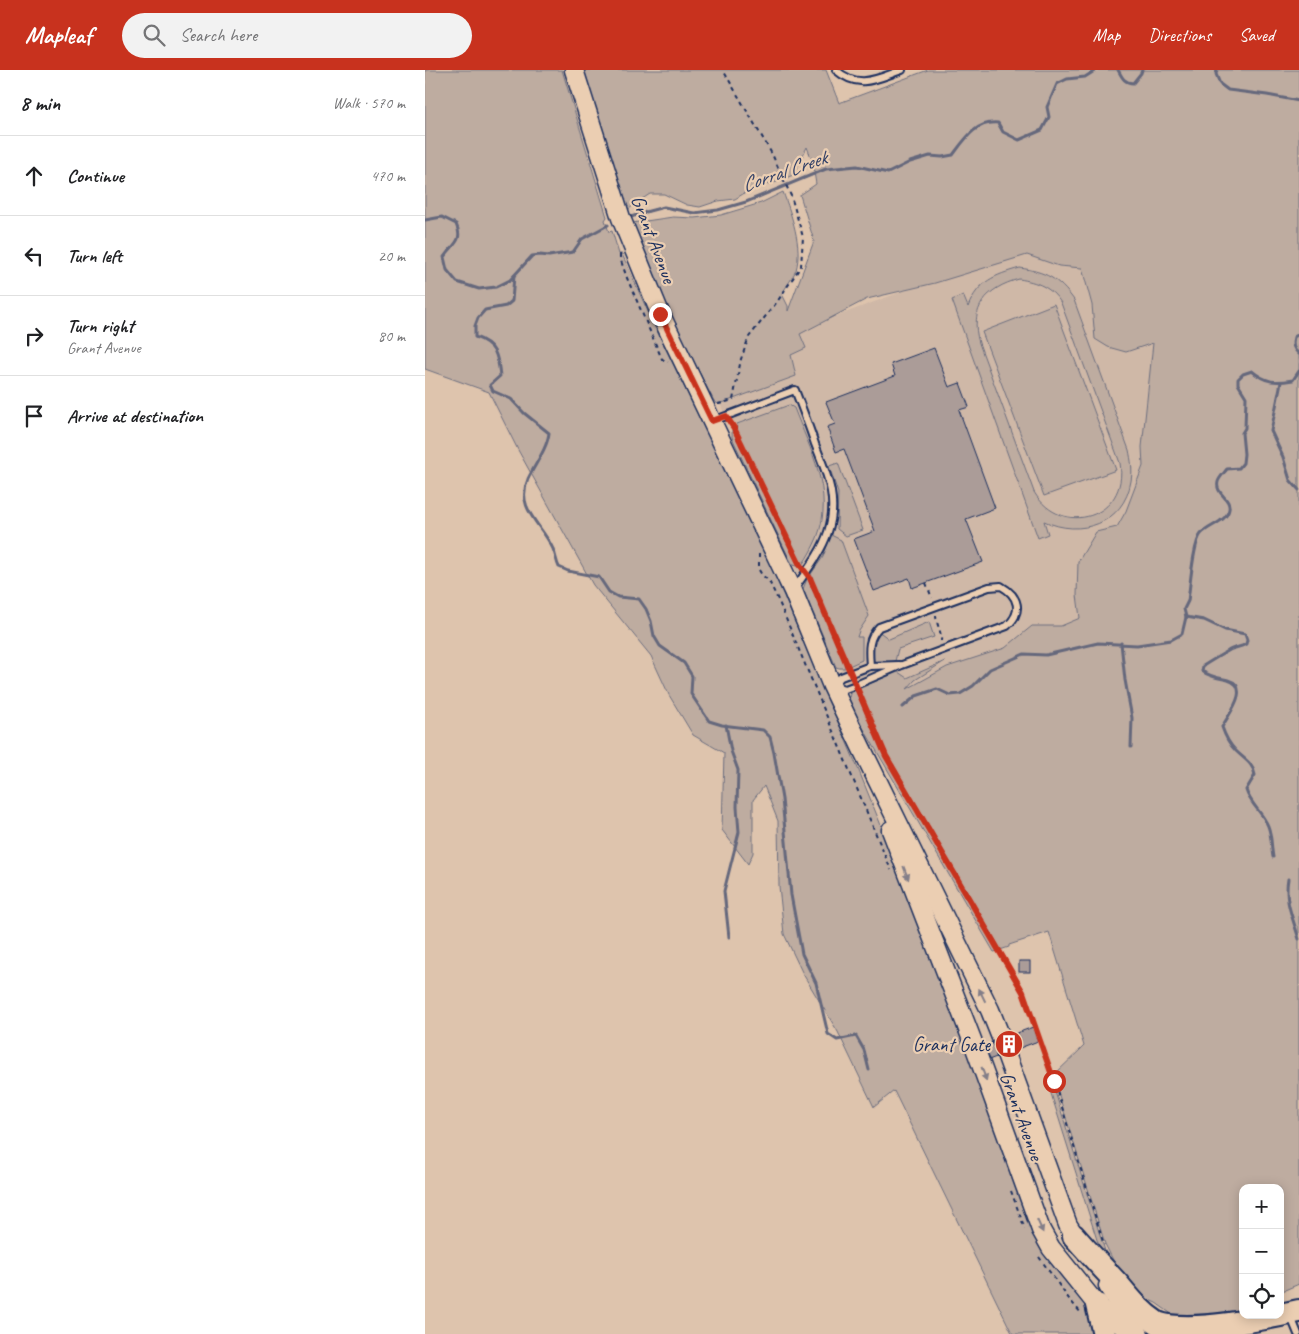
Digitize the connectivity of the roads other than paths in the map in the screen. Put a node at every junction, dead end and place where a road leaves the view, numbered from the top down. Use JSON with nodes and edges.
{"nodes":[{"id":1,"x":574,"y":70,"type":"edge"},
{"id":2,"x":836,"y":70,"type":"edge"},
{"id":3,"x":901,"y":70,"type":"edge"},
{"id":4,"x":719,"y":419,"type":"junction"},
{"id":5,"x":793,"y":591,"type":"junction"},
{"id":6,"x":902,"y":665,"type":"junction"},
{"id":7,"x":870,"y":666,"type":"junction"},
{"id":8,"x":832,"y":686,"type":"junction"},
{"id":9,"x":860,"y":745,"type":"junction"},
{"id":10,"x":1074,"y":1236,"type":"junction"},
{"id":11,"x":1097,"y":1305,"type":"junction"},
{"id":12,"x":1297,"y":1319,"type":"edge"},
{"id":13,"x":1104,"y":1334,"type":"edge"},
{"id":14,"x":1132,"y":1334,"type":"edge"},
{"id":15,"x":1139,"y":1334,"type":"edge"},
{"id":16,"x":1251,"y":1334,"type":"edge"}],
"edges":[{"from":1,"to":4,"type":"main road","name":"Grant Avenue"},
{"from":2,"to":3,"type":"lane"},
{"from":4,"to":5,"type":"main road","name":"Grant Avenue"},
{"from":4,"to":5,"type":"lane"},
{"from":5,"to":8,"type":"main road","name":"Grant Avenue"},
{"from":6,"to":7,"type":"lane"},
{"from":6,"to":7,"type":"lane"},
{"from":6,"to":8,"type":"lane"},
{"from":7,"to":8,"type":"lane"},
{"from":8,"to":9,"type":"main road","name":"Grant Avenue"},
{"from":10,"to":9,"type":"main road","name":"Grant Avenue","one_way":true},
{"from":9,"to":11,"type":"main road","name":"Grant Avenue","one_way":true},
{"from":10,"to":12,"type":"highway"},
{"from":10,"to":15,"type":"main road","name":"Grant Avenue"},
{"from":11,"to":13,"type":"highway"},
{"from":11,"to":14,"type":"main road","name":"Grant Avenue"},
{"from":12,"to":16,"type":"highway"}]}
